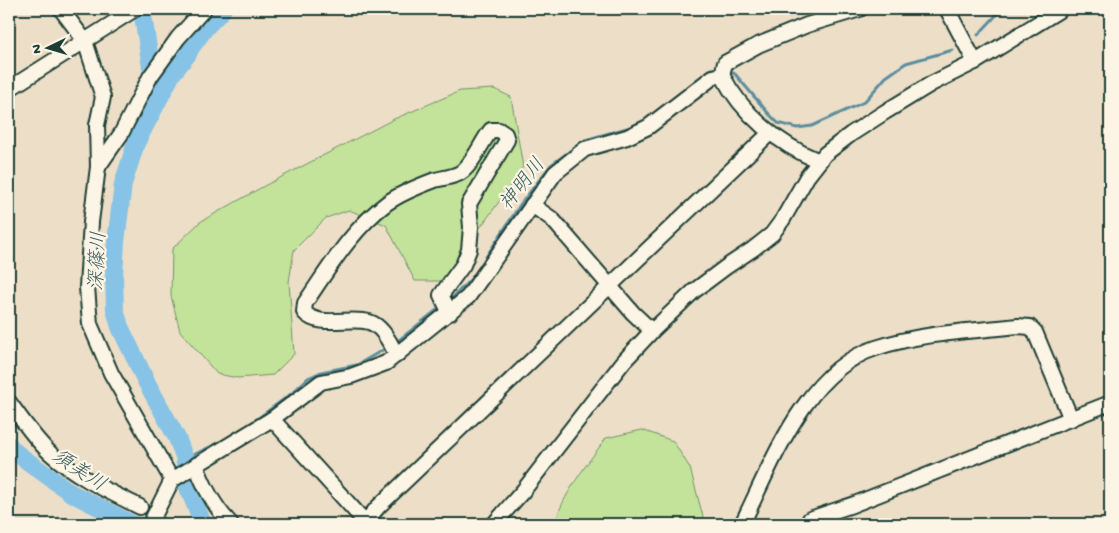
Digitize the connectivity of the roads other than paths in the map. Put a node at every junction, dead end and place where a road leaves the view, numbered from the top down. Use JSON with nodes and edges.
{"nodes":[{"id":1,"x":61,"y":9,"type":"edge"},
{"id":2,"x":134,"y":9,"type":"edge"},
{"id":3,"x":204,"y":9,"type":"edge"},
{"id":4,"x":860,"y":9,"type":"edge"},
{"id":5,"x":947,"y":9,"type":"edge"},
{"id":6,"x":1061,"y":9,"type":"edge"},
{"id":7,"x":85,"y":41,"type":"junction"},
{"id":8,"x":975,"y":62,"type":"junction"},
{"id":9,"x":723,"y":69,"type":"junction"},
{"id":10,"x":9,"y":89,"type":"edge"},
{"id":11,"x":770,"y":133,"type":"junction"},
{"id":12,"x":819,"y":161,"type":"junction"},
{"id":13,"x":98,"y":167,"type":"junction"},
{"id":14,"x":532,"y":205,"type":"junction"},
{"id":15,"x":610,"y":286,"type":"junction"},
{"id":16,"x":448,"y":308,"type":"junction"},
{"id":17,"x":652,"y":331,"type":"junction"},
{"id":18,"x":393,"y":350,"type":"junction"},
{"id":19,"x":9,"y":402,"type":"edge"},
{"id":20,"x":1110,"y":403,"type":"edge"},
{"id":21,"x":272,"y":419,"type":"junction"},
{"id":22,"x":1071,"y":419,"type":"junction"},
{"id":23,"x":196,"y":465,"type":"junction"},
{"id":24,"x":172,"y":480,"type":"junction"},
{"id":25,"x":140,"y":507,"type":"dead end"},
{"id":26,"x":810,"y":519,"type":"dead end"},
{"id":27,"x":366,"y":523,"type":"edge"},
{"id":28,"x":150,"y":524,"type":"edge"},
{"id":29,"x":231,"y":524,"type":"edge"},
{"id":30,"x":494,"y":524,"type":"edge"},
{"id":31,"x":742,"y":524,"type":"edge"}],
"edges":[{"from":1,"to":7,"type":"street"},
{"from":2,"to":7,"type":"street"},
{"from":3,"to":13,"type":"street"},
{"from":4,"to":9,"type":"street"},
{"from":5,"to":8,"type":"street"},
{"from":6,"to":8,"type":"street"},
{"from":7,"to":10,"type":"street"},
{"from":7,"to":13,"type":"street"},
{"from":8,"to":12,"type":"street"},
{"from":9,"to":11,"type":"street"},
{"from":9,"to":14,"type":"street"},
{"from":11,"to":12,"type":"street"},
{"from":11,"to":15,"type":"street"},
{"from":12,"to":17,"type":"street"},
{"from":13,"to":24,"type":"street"},
{"from":14,"to":15,"type":"street"},
{"from":14,"to":16,"type":"street"},
{"from":15,"to":17,"type":"street"},
{"from":15,"to":27,"type":"street"},
{"from":16,"to":18,"type":"street"},
{"from":16,"to":18,"type":"street"},
{"from":17,"to":30,"type":"street"},
{"from":18,"to":21,"type":"street"},
{"from":19,"to":25,"type":"street"},
{"from":20,"to":22,"type":"street"},
{"from":21,"to":23,"type":"street"},
{"from":21,"to":27,"type":"street"},
{"from":22,"to":26,"type":"street"},
{"from":22,"to":31,"type":"street"},
{"from":23,"to":24,"type":"street"},
{"from":23,"to":29,"type":"street"},
{"from":24,"to":28,"type":"street"}]}
